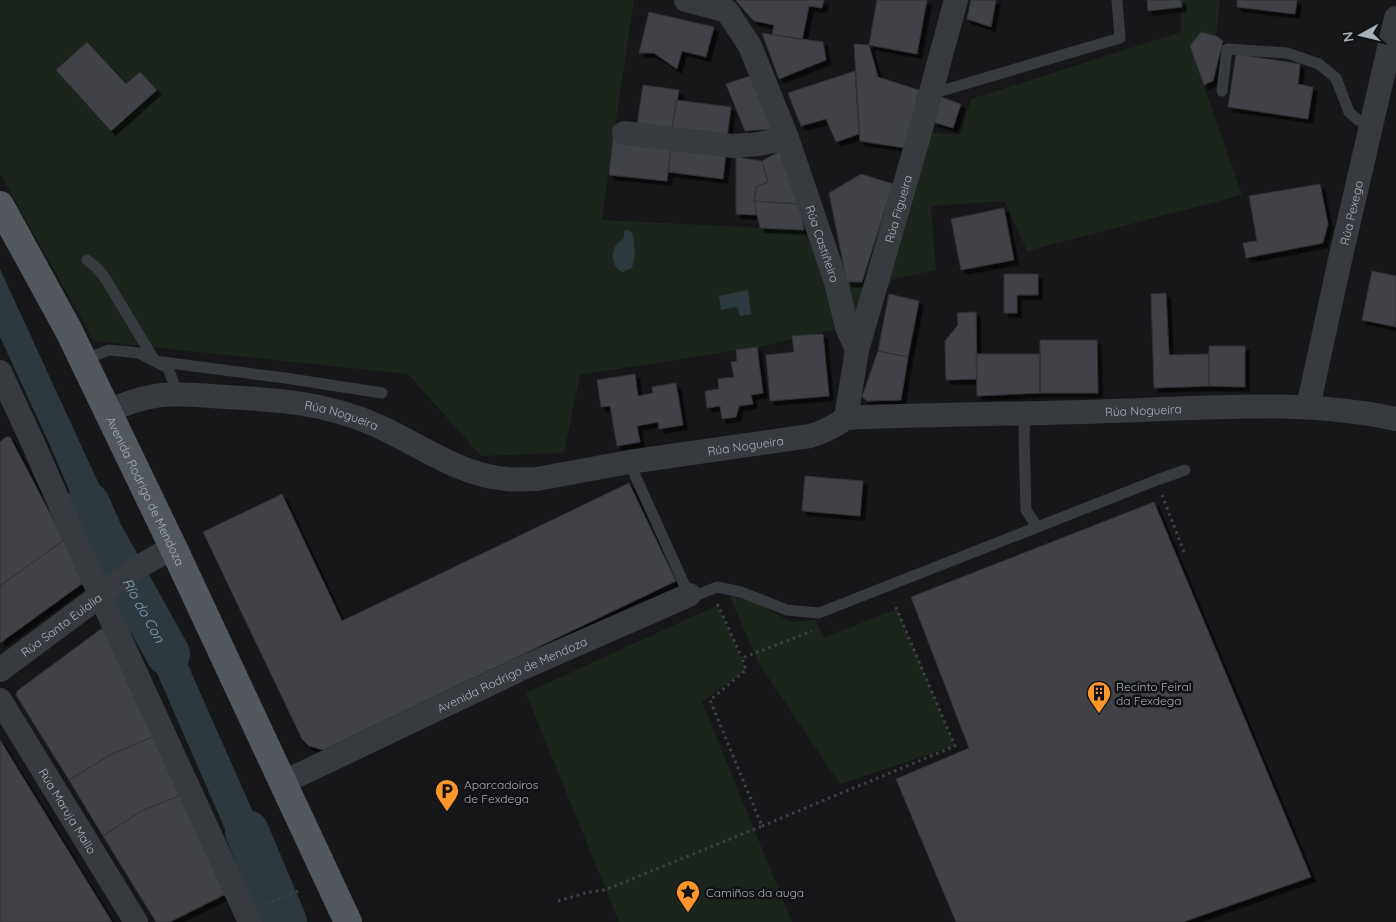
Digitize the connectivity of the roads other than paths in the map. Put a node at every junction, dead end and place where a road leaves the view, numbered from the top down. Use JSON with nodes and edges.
{"nodes":[{"id":1,"x":686,"y":0,"type":"edge"},
{"id":2,"x":956,"y":0,"type":"edge"},
{"id":3,"x":1116,"y":0,"type":"edge"},
{"id":4,"x":1396,"y":18,"type":"edge"},
{"id":5,"x":1222,"y":91,"type":"dead end"},
{"id":6,"x":930,"y":94,"type":"junction"},
{"id":7,"x":1372,"y":124,"type":"junction"},
{"id":8,"x":624,"y":133,"type":"dead end"},
{"id":9,"x":787,"y":138,"type":"junction"},
{"id":10,"x":0,"y":205,"type":"edge"},
{"id":11,"x":87,"y":260,"type":"dead end"},
{"id":12,"x":857,"y":350,"type":"junction"},
{"id":13,"x":83,"y":360,"type":"junction"},
{"id":14,"x":155,"y":362,"type":"junction"},
{"id":15,"x":0,"y":372,"type":"edge"},
{"id":16,"x":178,"y":394,"type":"junction"},
{"id":17,"x":382,"y":394,"type":"dead end"},
{"id":18,"x":1308,"y":408,"type":"junction"},
{"id":19,"x":107,"y":411,"type":"junction"},
{"id":20,"x":1025,"y":413,"type":"junction"},
{"id":21,"x":846,"y":418,"type":"junction"},
{"id":22,"x":1396,"y":419,"type":"edge"},
{"id":23,"x":629,"y":462,"type":"junction"},
{"id":24,"x":1185,"y":470,"type":"dead end"},
{"id":25,"x":1037,"y":527,"type":"junction"},
{"id":26,"x":173,"y":547,"type":"junction"},
{"id":27,"x":103,"y":593,"type":"junction"},
{"id":28,"x":689,"y":595,"type":"junction"},
{"id":29,"x":0,"y":670,"type":"edge"},
{"id":30,"x":0,"y":700,"type":"edge"},
{"id":31,"x":284,"y":782,"type":"junction"},
{"id":32,"x":246,"y":916,"type":"edge"},
{"id":33,"x":136,"y":922,"type":"edge"},
{"id":34,"x":348,"y":922,"type":"edge"}],
"edges":[{"from":1,"to":9,"type":"street","name":"Rúa Castiñeiro"},
{"from":2,"to":6,"type":"street","name":"Rúa Figueira"},
{"from":3,"to":6,"type":"lane"},
{"from":4,"to":7,"type":"street","name":"Rúa Pexego"},
{"from":5,"to":7,"type":"lane"},
{"from":6,"to":12,"type":"street","name":"Rúa Figueira"},
{"from":7,"to":18,"type":"street","name":"Rúa Pexego"},
{"from":8,"to":9,"type":"street"},
{"from":9,"to":12,"type":"street","name":"Rúa Castiñeiro"},
{"from":10,"to":13,"type":"main road","name":"Avenida Rodrigo de Mendoza"},
{"from":11,"to":14,"type":"lane"},
{"from":12,"to":21,"type":"street","name":"Rúa Figueira"},
{"from":13,"to":14,"type":"lane"},
{"from":13,"to":19,"type":"main road","name":"Avenida Rodrigo de Mendoza"},
{"from":14,"to":16,"type":"lane"},
{"from":14,"to":17,"type":"lane"},
{"from":15,"to":27,"type":"street"},
{"from":16,"to":19,"type":"street","name":"Rúa Nogueira"},
{"from":16,"to":23,"type":"street","name":"Rúa Nogueira"},
{"from":18,"to":20,"type":"street","name":"Rúa Nogueira"},
{"from":18,"to":22,"type":"street","name":"Rúa Nogueira"},
{"from":19,"to":26,"type":"main road","name":"Avenida Rodrigo de Mendoza"},
{"from":20,"to":21,"type":"street","name":"Rúa Nogueira"},
{"from":20,"to":25,"type":"lane"},
{"from":21,"to":23,"type":"street","name":"Rúa Nogueira"},
{"from":23,"to":28,"type":"lane"},
{"from":24,"to":25,"type":"lane"},
{"from":25,"to":28,"type":"lane"},
{"from":26,"to":27,"type":"street","name":"Rúa Santa Eulalia"},
{"from":26,"to":31,"type":"main road","name":"Avenida Rodrigo de Mendoza"},
{"from":27,"to":29,"type":"street","name":"Rúa Santa Eulalia"},
{"from":27,"to":32,"type":"street"},
{"from":28,"to":31,"type":"street","name":"Avenida Rodrigo de Mendoza"},
{"from":30,"to":33,"type":"street","name":"Rúa Maruja Mallo"},
{"from":31,"to":34,"type":"main road","name":"Avenida Rodrigo de Mendoza"}]}
